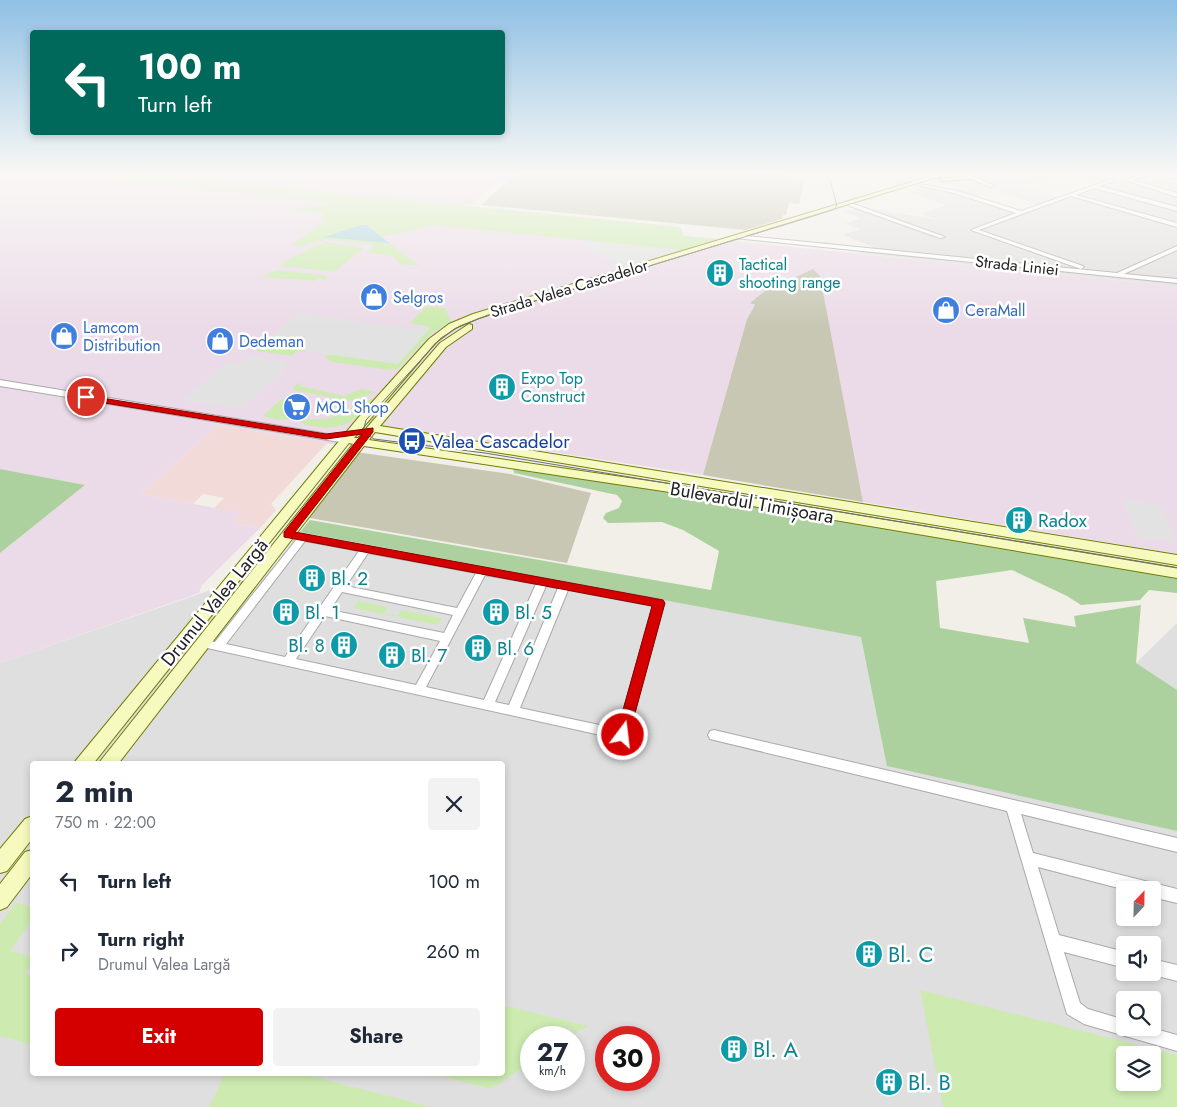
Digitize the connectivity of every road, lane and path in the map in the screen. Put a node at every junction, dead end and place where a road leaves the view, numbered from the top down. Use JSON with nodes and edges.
{"nodes":[{"id":1,"x":781,"y":224,"type":"edge"},
{"id":2,"x":801,"y":224,"type":"edge"},
{"id":3,"x":903,"y":224,"type":"edge"},
{"id":4,"x":992,"y":224,"type":"edge"},
{"id":5,"x":737,"y":237,"type":"junction"},
{"id":6,"x":942,"y":237,"type":"dead end"},
{"id":7,"x":753,"y":238,"type":"junction"},
{"id":8,"x":1177,"y":248,"type":"edge"},
{"id":9,"x":1097,"y":273,"type":"junction"},
{"id":10,"x":1118,"y":275,"type":"junction"},
{"id":11,"x":620,"y":276,"type":"junction"},
{"id":12,"x":1177,"y":280,"type":"edge"},
{"id":13,"x":562,"y":294,"type":"junction"},
{"id":14,"x":432,"y":341,"type":"junction"},
{"id":15,"x":446,"y":343,"type":"junction"},
{"id":16,"x":0,"y":383,"type":"edge"},
{"id":17,"x":374,"y":429,"type":"junction"},
{"id":18,"x":353,"y":438,"type":"junction"},
{"id":19,"x":288,"y":535,"type":"junction"},
{"id":20,"x":303,"y":538,"type":"junction"},
{"id":21,"x":1042,"y":544,"type":"junction"},
{"id":22,"x":366,"y":549,"type":"junction"},
{"id":23,"x":1177,"y":560,"type":"edge"},
{"id":24,"x":482,"y":570,"type":"junction"},
{"id":25,"x":1177,"y":574,"type":"edge"},
{"id":26,"x":542,"y":582,"type":"junction"},
{"id":27,"x":564,"y":586,"type":"junction"},
{"id":28,"x":340,"y":588,"type":"junction"},
{"id":29,"x":323,"y":612,"type":"junction"},
{"id":30,"x":460,"y":612,"type":"junction"},
{"id":31,"x":447,"y":638,"type":"junction"},
{"id":32,"x":210,"y":645,"type":"junction"},
{"id":33,"x":288,"y":662,"type":"junction"},
{"id":34,"x":419,"y":690,"type":"junction"},
{"id":35,"x":488,"y":705,"type":"junction"},
{"id":36,"x":513,"y":711,"type":"junction"},
{"id":37,"x":714,"y":735,"type":"dead end"},
{"id":38,"x":84,"y":761,"type":"edge"},
{"id":39,"x":110,"y":761,"type":"edge"},
{"id":40,"x":1012,"y":806,"type":"junction"},
{"id":41,"x":30,"y":826,"type":"edge"},
{"id":42,"x":1177,"y":845,"type":"edge"},
{"id":43,"x":1028,"y":858,"type":"junction"},
{"id":44,"x":30,"y":862,"type":"edge"},
{"id":45,"x":0,"y":864,"type":"edge"},
{"id":46,"x":1177,"y":896,"type":"edge"},
{"id":47,"x":0,"y":900,"type":"edge"},
{"id":48,"x":1052,"y":941,"type":"junction"},
{"id":49,"x":1116,"y":958,"type":"edge"},
{"id":50,"x":1161,"y":969,"type":"edge"},
{"id":51,"x":1177,"y":973,"type":"edge"},
{"id":52,"x":1177,"y":1043,"type":"edge"}],
"edges":[{"from":1,"to":5,"type":"main road","name":"Strada Valea Cascadelor"},
{"from":2,"to":7,"type":"main road","name":"Strada Valea Cascadelor"},
{"from":3,"to":6,"type":"street"},
{"from":4,"to":9,"type":"street"},
{"from":5,"to":7,"type":"street","name":"Strada Liniei"},
{"from":5,"to":11,"type":"main road","name":"Strada Valea Cascadelor"},
{"from":7,"to":9,"type":"street","name":"Strada Liniei"},
{"from":7,"to":11,"type":"main road","name":"Strada Valea Cascadelor"},
{"from":8,"to":10,"type":"street"},
{"from":9,"to":10,"type":"street","name":"Strada Liniei"},
{"from":10,"to":12,"type":"street","name":"Strada Liniei"},
{"from":11,"to":13,"type":"main road","name":"Strada Valea Cascadelor"},
{"from":13,"to":14,"type":"main road","name":"Strada Valea Cascadelor"},
{"from":13,"to":15,"type":"main road","name":"Strada Valea Cascadelor"},
{"from":14,"to":15,"type":"main road"},
{"from":14,"to":18,"type":"main road","name":"Strada Valea Cascadelor"},
{"from":15,"to":17,"type":"main road","name":"Strada Valea Cascadelor"},
{"from":16,"to":18,"type":"street","name":"Bulevardul Timișoara"},
{"from":17,"to":18,"type":"main road","name":"Strada Valea Cascadelor"},
{"from":17,"to":21,"type":"main road","name":"Bulevardul Timișoara"},
{"from":18,"to":19,"type":"main road","name":"Drumul Valea Largă"},
{"from":18,"to":21,"type":"main road","name":"Bulevardul Timișoara"},
{"from":18,"to":38,"type":"main road","name":"Drumul Valea Largă"},
{"from":19,"to":20,"type":"street"},
{"from":19,"to":32,"type":"main road","name":"Drumul Valea Largă"},
{"from":20,"to":22,"type":"street"},
{"from":20,"to":32,"type":"street"},
{"from":21,"to":23,"type":"main road","name":"Bulevardul Timișoara"},
{"from":21,"to":25,"type":"main road","name":"Bulevardul Timișoara"},
{"from":22,"to":24,"type":"street"},
{"from":22,"to":28,"type":"street"},
{"from":24,"to":26,"type":"street"},
{"from":24,"to":30,"type":"street"},
{"from":26,"to":27,"type":"street"},
{"from":26,"to":35,"type":"street"},
{"from":27,"to":36,"type":"street"},
{"from":27,"to":36,"type":"street"},
{"from":28,"to":29,"type":"street"},
{"from":28,"to":30,"type":"street"},
{"from":29,"to":31,"type":"street"},
{"from":29,"to":33,"type":"street"},
{"from":30,"to":31,"type":"street"},
{"from":31,"to":34,"type":"street"},
{"from":32,"to":33,"type":"street"},
{"from":32,"to":39,"type":"main road","name":"Drumul Valea Largă"},
{"from":33,"to":34,"type":"street"},
{"from":34,"to":35,"type":"street"},
{"from":35,"to":36,"type":"street"},
{"from":37,"to":40,"type":"street"},
{"from":40,"to":42,"type":"street"},
{"from":40,"to":43,"type":"street"},
{"from":41,"to":45,"type":"main road"},
{"from":43,"to":46,"type":"street"},
{"from":43,"to":48,"type":"street"},
{"from":44,"to":47,"type":"main road"},
{"from":48,"to":49,"type":"street"},
{"from":48,"to":52,"type":"street"},
{"from":50,"to":51,"type":"street"}]}
